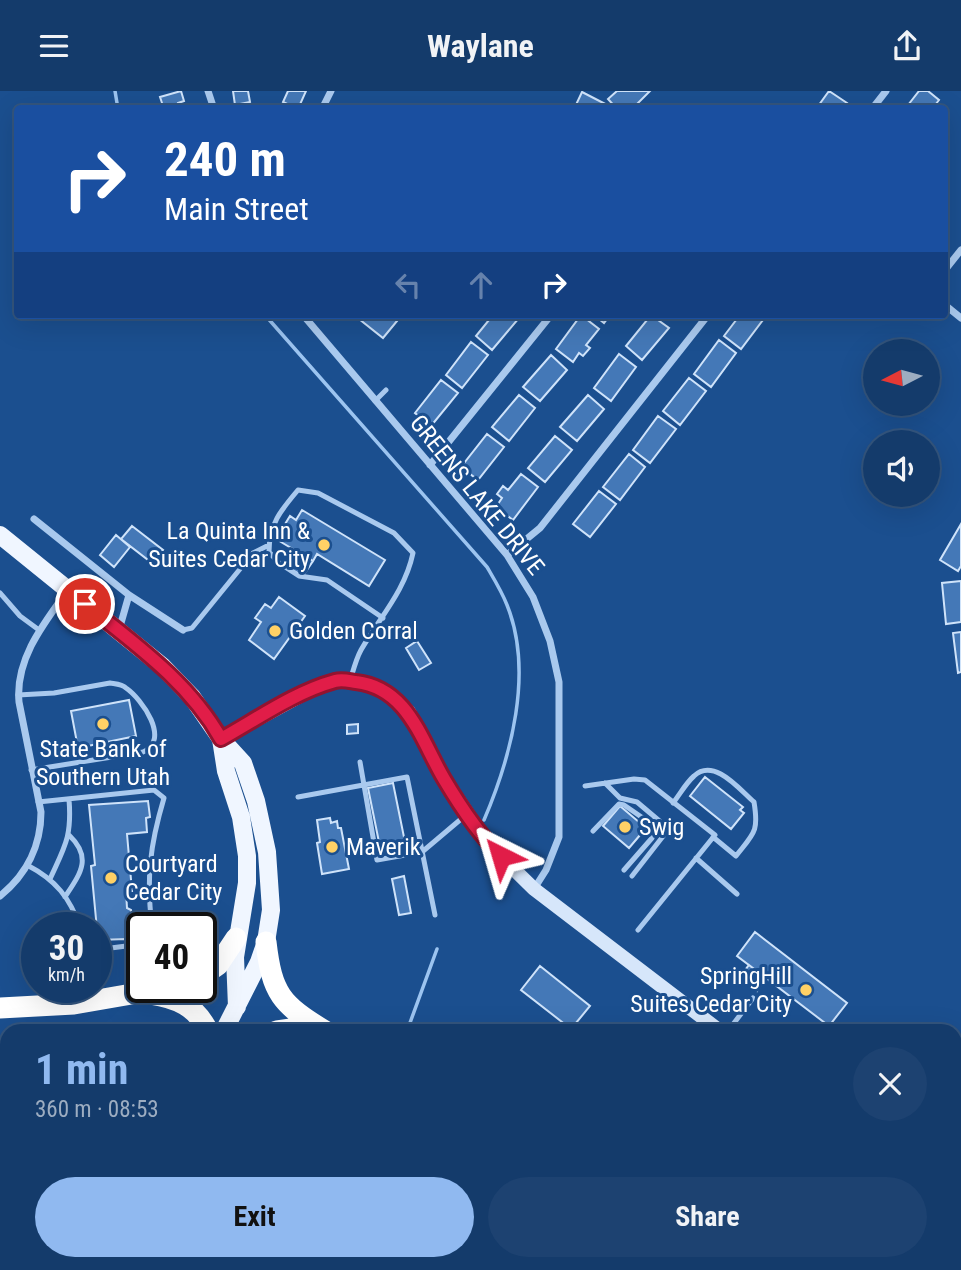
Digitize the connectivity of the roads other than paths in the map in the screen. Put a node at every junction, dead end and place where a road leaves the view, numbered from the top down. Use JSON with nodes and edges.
{"nodes":[{"id":1,"x":886,"y":91,"type":"edge"},
{"id":2,"x":875,"y":105,"type":"edge"},
{"id":3,"x":961,"y":250,"type":"edge"},
{"id":4,"x":948,"y":266,"type":"edge"},
{"id":5,"x":306,"y":319,"type":"edge"},
{"id":6,"x":548,"y":319,"type":"edge"},
{"id":7,"x":705,"y":319,"type":"edge"},
{"id":8,"x":386,"y":390,"type":"dead end"},
{"id":9,"x":375,"y":401,"type":"junction"},
{"id":10,"x":430,"y":465,"type":"junction"},
{"id":11,"x":34,"y":519,"type":"dead end"},
{"id":12,"x":0,"y":535,"type":"edge"},
{"id":13,"x":269,"y":545,"type":"junction"},
{"id":14,"x":507,"y":555,"type":"junction"},
{"id":15,"x":69,"y":590,"type":"junction"},
{"id":16,"x":0,"y":593,"type":"edge"},
{"id":17,"x":129,"y":595,"type":"junction"},
{"id":18,"x":383,"y":618,"type":"junction"},
{"id":19,"x":39,"y":630,"type":"junction"},
{"id":20,"x":183,"y":630,"type":"joint"},
{"id":21,"x":119,"y":631,"type":"junction"},
{"id":22,"x":350,"y":681,"type":"junction"},
{"id":23,"x":19,"y":695,"type":"junction"},
{"id":24,"x":221,"y":739,"type":"junction"},
{"id":25,"x":360,"y":762,"type":"dead end"},
{"id":26,"x":31,"y":770,"type":"junction"},
{"id":27,"x":605,"y":783,"type":"junction"},
{"id":28,"x":364,"y":785,"type":"junction"},
{"id":29,"x":585,"y":786,"type":"dead end"},
{"id":30,"x":298,"y":797,"type":"dead end"},
{"id":31,"x":69,"y":799,"type":"junction"},
{"id":32,"x":620,"y":801,"type":"junction"},
{"id":33,"x":38,"y":802,"type":"junction"},
{"id":34,"x":673,"y":803,"type":"junction"},
{"id":35,"x":468,"y":814,"type":"junction"},
{"id":36,"x":593,"y":831,"type":"dead end"},
{"id":37,"x":69,"y":835,"type":"junction"},
{"id":38,"x":713,"y":837,"type":"junction"},
{"id":39,"x":422,"y":852,"type":"junction"},
{"id":40,"x":696,"y":858,"type":"junction"},
{"id":41,"x":27,"y":865,"type":"junction"},
{"id":42,"x":624,"y":870,"type":"dead end"},
{"id":43,"x":632,"y":876,"type":"dead end"},
{"id":44,"x":50,"y":879,"type":"junction"},
{"id":45,"x":534,"y":889,"type":"junction"},
{"id":46,"x":737,"y":894,"type":"dead end"},
{"id":47,"x":0,"y":896,"type":"edge"},
{"id":48,"x":65,"y":897,"type":"junction"},
{"id":49,"x":76,"y":912,"type":"edge"},
{"id":50,"x":150,"y":912,"type":"edge"},
{"id":51,"x":435,"y":915,"type":"dead end"},
{"id":52,"x":638,"y":930,"type":"dead end"},
{"id":53,"x":236,"y":938,"type":"junction"},
{"id":54,"x":266,"y":942,"type":"junction"},
{"id":55,"x":217,"y":966,"type":"edge"},
{"id":56,"x":126,"y":996,"type":"edge"},
{"id":57,"x":752,"y":998,"type":"dead end"},
{"id":58,"x":184,"y":1003,"type":"edge"},
{"id":59,"x":237,"y":1005,"type":"junction"},
{"id":60,"x":0,"y":1008,"type":"edge"},
{"id":61,"x":204,"y":1024,"type":"edge"},
{"id":62,"x":228,"y":1024,"type":"edge"},
{"id":63,"x":237,"y":1024,"type":"edge"},
{"id":64,"x":315,"y":1024,"type":"edge"},
{"id":65,"x":711,"y":1024,"type":"edge"},
{"id":66,"x":734,"y":1024,"type":"edge"}],
"edges":[{"from":1,"to":2,"type":"street"},
{"from":3,"to":4,"type":"street"},
{"from":5,"to":9,"type":"street","name":"GREENS LAKE DRIVE"},
{"from":6,"to":10,"type":"street"},
{"from":7,"to":14,"type":"street"},
{"from":8,"to":9,"type":"lane"},
{"from":9,"to":10,"type":"street","name":"GREENS LAKE DRIVE"},
{"from":10,"to":14,"type":"street","name":"GREENS LAKE DRIVE"},
{"from":11,"to":17,"type":"street"},
{"from":12,"to":15,"type":"main road"},
{"from":13,"to":18,"type":"lane"},
{"from":13,"to":18,"type":"lane"},
{"from":13,"to":20,"type":"lane"},
{"from":14,"to":45,"type":"street","name":"GREENS LAKE DRIVE"},
{"from":15,"to":19,"type":"street"},
{"from":15,"to":21,"type":"main road"},
{"from":16,"to":19,"type":"lane"},
{"from":17,"to":20,"type":"street"},
{"from":17,"to":21,"type":"street"},
{"from":18,"to":22,"type":"lane"},
{"from":19,"to":23,"type":"street"},
{"from":21,"to":24,"type":"main road"},
{"from":22,"to":24,"type":"street"},
{"from":22,"to":35,"type":"street"},
{"from":23,"to":26,"type":"street"},
{"from":23,"to":26,"type":"lane"},
{"from":24,"to":53,"type":"main road"},
{"from":24,"to":54,"type":"main road"},
{"from":25,"to":28,"type":"lane"},
{"from":26,"to":33,"type":"street"},
{"from":27,"to":29,"type":"lane"},
{"from":27,"to":32,"type":"lane"},
{"from":27,"to":34,"type":"lane"},
{"from":28,"to":30,"type":"lane"},
{"from":28,"to":39,"type":"lane"},
{"from":28,"to":39,"type":"lane"},
{"from":31,"to":33,"type":"lane"},
{"from":31,"to":37,"type":"lane"},
{"from":31,"to":50,"type":"lane"},
{"from":32,"to":36,"type":"lane"},
{"from":32,"to":42,"type":"lane"},
{"from":32,"to":43,"type":"lane"},
{"from":33,"to":41,"type":"street"},
{"from":34,"to":38,"type":"lane"},
{"from":34,"to":38,"type":"lane"},
{"from":35,"to":39,"type":"lane"},
{"from":35,"to":45,"type":"street"},
{"from":37,"to":44,"type":"lane"},
{"from":37,"to":48,"type":"lane"},
{"from":38,"to":40,"type":"lane"},
{"from":39,"to":51,"type":"lane"},
{"from":40,"to":46,"type":"lane"},
{"from":40,"to":52,"type":"lane"},
{"from":41,"to":44,"type":"lane"},
{"from":41,"to":47,"type":"street"},
{"from":44,"to":48,"type":"lane"},
{"from":45,"to":65,"type":"street"},
{"from":48,"to":49,"type":"lane"},
{"from":53,"to":55,"type":"highway"},
{"from":53,"to":59,"type":"main road"},
{"from":54,"to":59,"type":"main road"},
{"from":54,"to":64,"type":"highway"},
{"from":56,"to":60,"type":"highway"},
{"from":57,"to":66,"type":"lane"},
{"from":58,"to":61,"type":"highway"},
{"from":59,"to":62,"type":"main road"},
{"from":59,"to":63,"type":"main road"}]}
